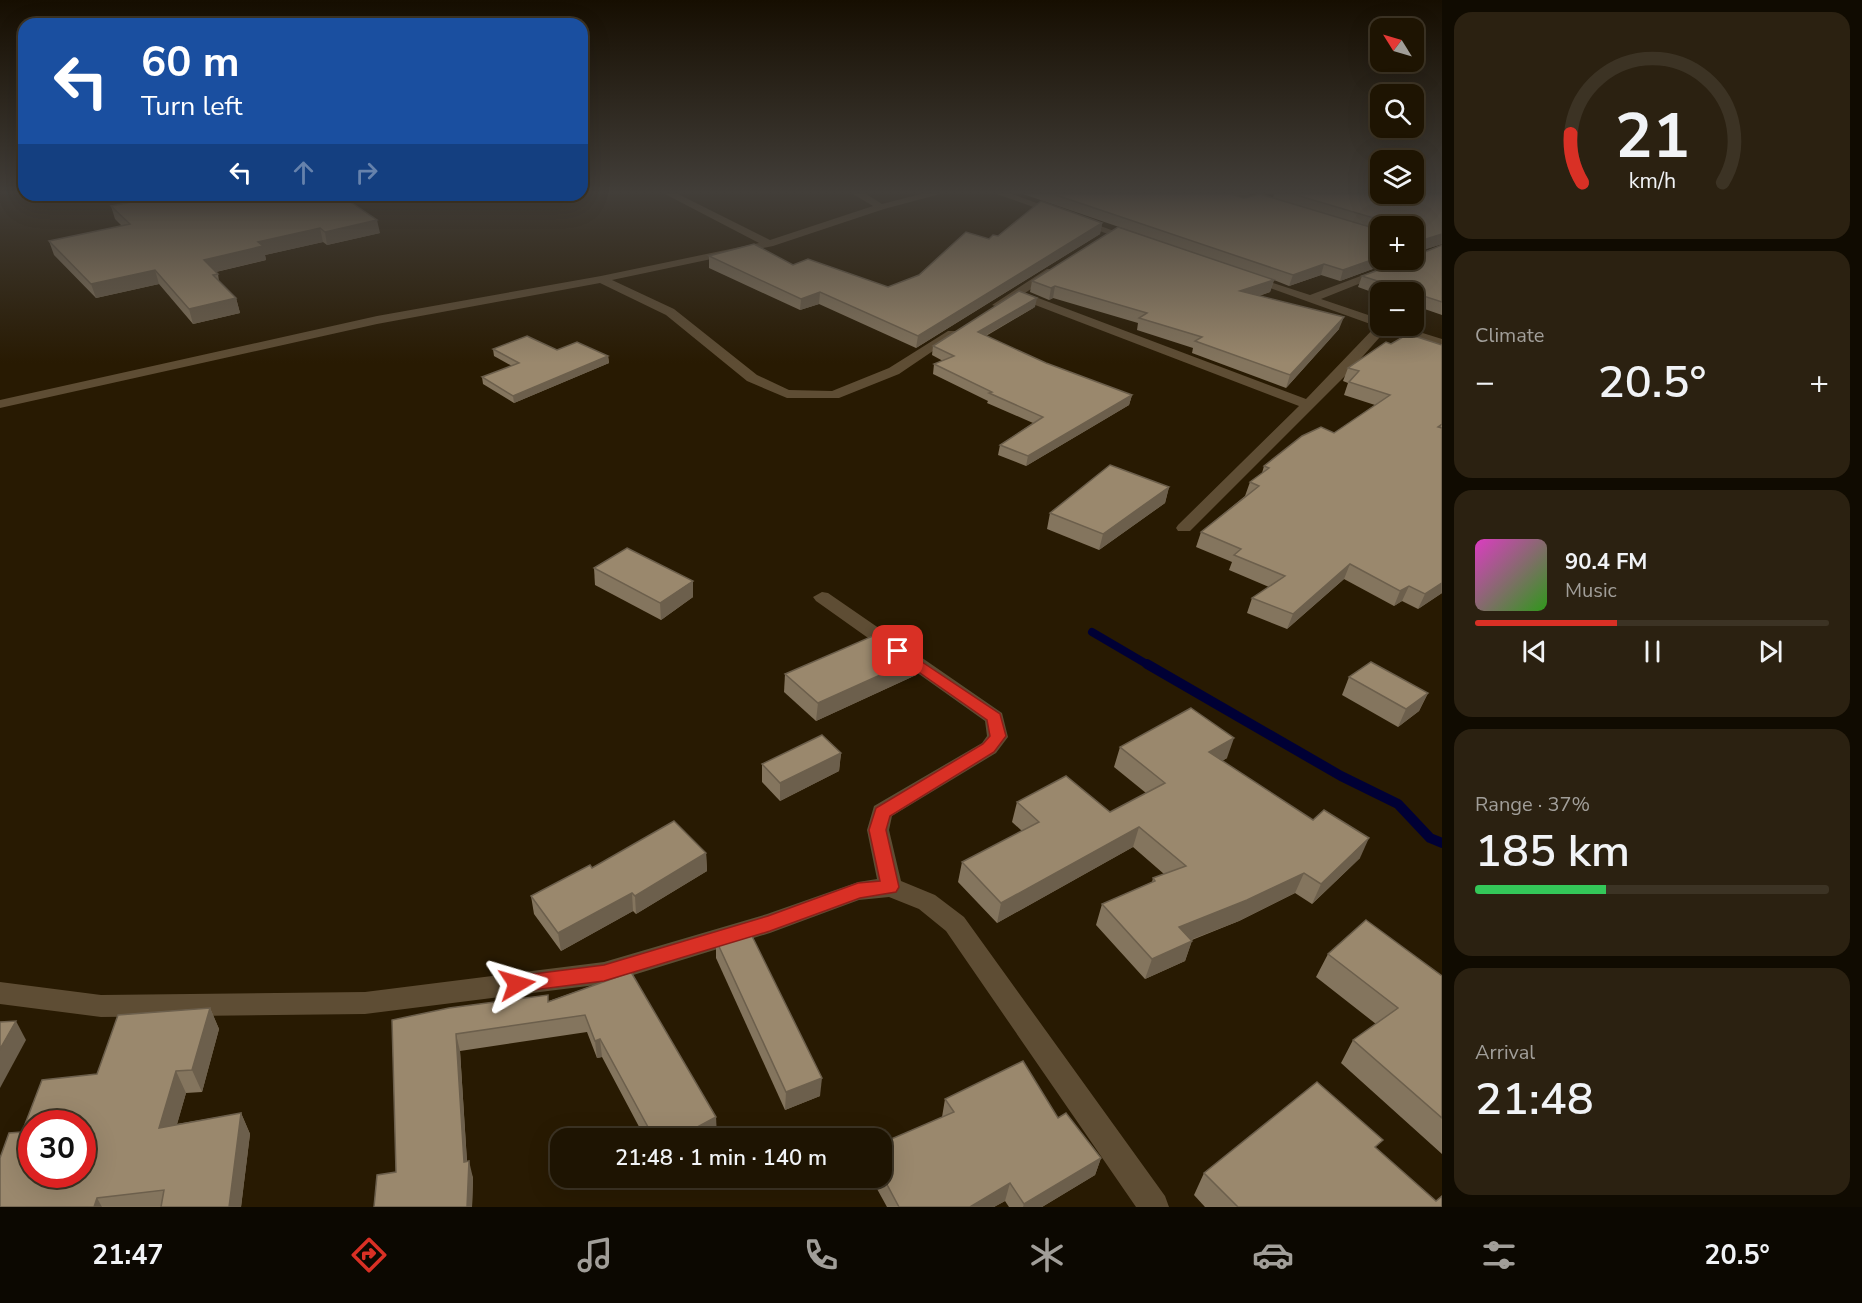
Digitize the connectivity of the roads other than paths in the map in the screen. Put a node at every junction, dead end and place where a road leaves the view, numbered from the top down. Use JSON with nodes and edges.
{"nodes":[{"id":1,"x":739,"y":250,"type":"edge"},
{"id":2,"x":1064,"y":263,"type":"edge"},
{"id":3,"x":1386,"y":270,"type":"edge"},
{"id":4,"x":1234,"y":273,"type":"edge"},
{"id":5,"x":601,"y":279,"type":"junction"},
{"id":6,"x":1016,"y":294,"type":"junction"},
{"id":7,"x":1311,"y":299,"type":"junction"},
{"id":8,"x":988,"y":312,"type":"edge"},
{"id":9,"x":1370,"y":320,"type":"edge"},
{"id":10,"x":960,"y":330,"type":"edge"},
{"id":11,"x":1372,"y":336,"type":"edge"},
{"id":12,"x":1420,"y":336,"type":"edge"},
{"id":13,"x":1442,"y":343,"type":"edge"},
{"id":14,"x":0,"y":404,"type":"edge"},
{"id":15,"x":1306,"y":404,"type":"junction"},
{"id":16,"x":1184,"y":528,"type":"dead end"},
{"id":17,"x":822,"y":597,"type":"dead end"},
{"id":18,"x":890,"y":887,"type":"junction"},
{"id":19,"x":0,"y":993,"type":"edge"},
{"id":20,"x":1154,"y":1207,"type":"edge"}],
"edges":[{"from":1,"to":5,"type":"street"},
{"from":2,"to":6,"type":"street"},
{"from":3,"to":7,"type":"street"},
{"from":4,"to":7,"type":"street"},
{"from":5,"to":10,"type":"street"},
{"from":5,"to":14,"type":"street"},
{"from":6,"to":8,"type":"street"},
{"from":6,"to":15,"type":"street"},
{"from":7,"to":9,"type":"street"},
{"from":11,"to":15,"type":"street"},
{"from":12,"to":13,"type":"street"},
{"from":15,"to":16,"type":"street"},
{"from":17,"to":18,"type":"street"},
{"from":18,"to":19,"type":"street"},
{"from":18,"to":20,"type":"street"}]}
